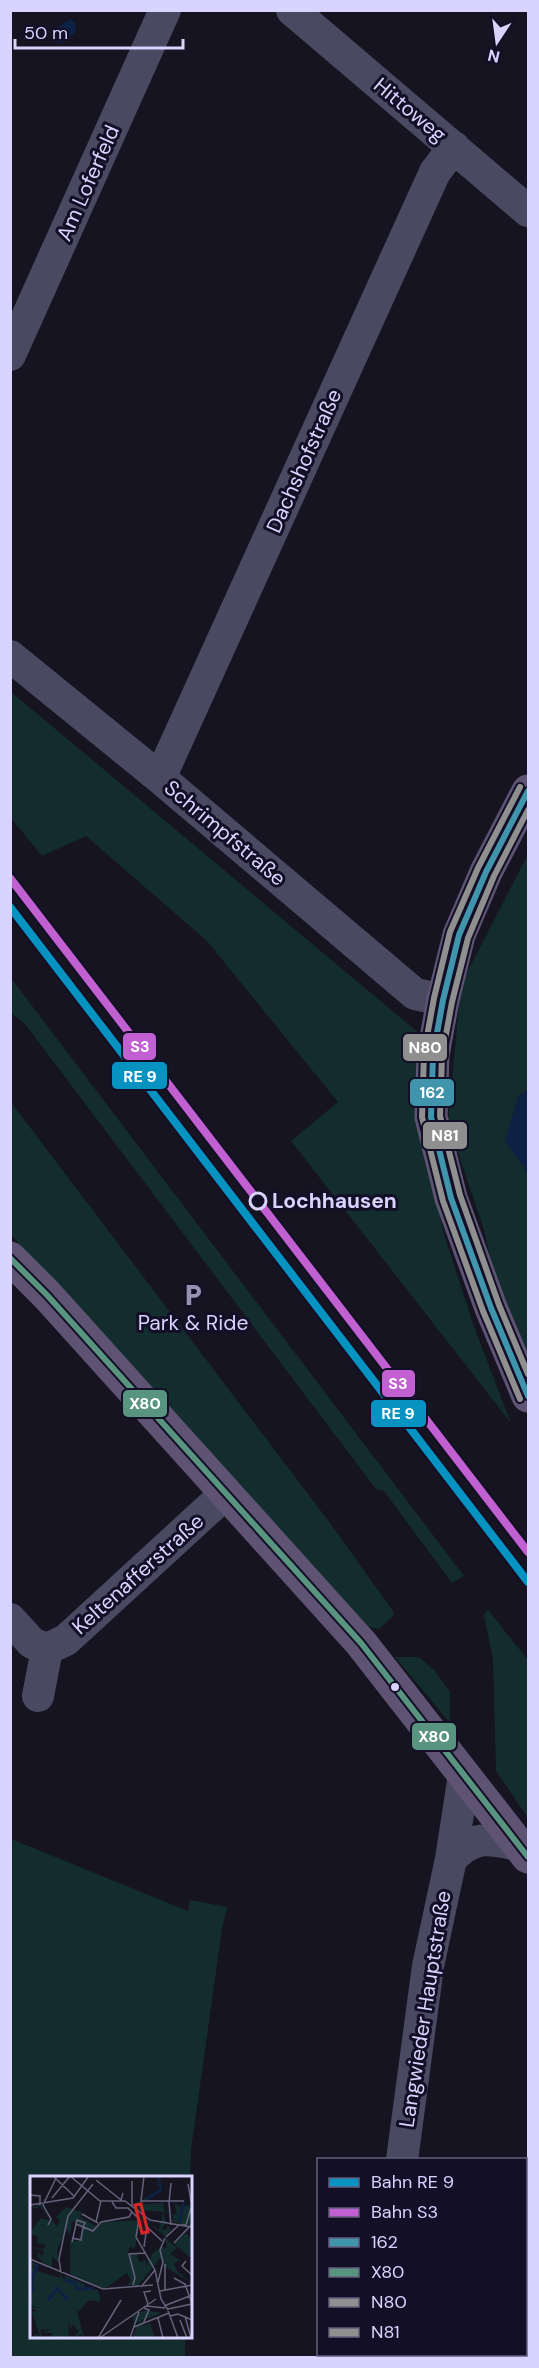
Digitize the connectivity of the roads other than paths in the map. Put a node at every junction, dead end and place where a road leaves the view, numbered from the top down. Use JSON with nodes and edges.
{"nodes":[{"id":1,"x":165,"y":10,"type":"edge"},
{"id":2,"x":292,"y":10,"type":"edge"},
{"id":3,"x":454,"y":147,"type":"junction"},
{"id":4,"x":528,"y":211,"type":"edge"},
{"id":5,"x":10,"y":356,"type":"edge"},
{"id":6,"x":10,"y":656,"type":"edge"},
{"id":7,"x":160,"y":778,"type":"junction"},
{"id":8,"x":528,"y":791,"type":"edge"},
{"id":9,"x":443,"y":1000,"type":"junction"},
{"id":10,"x":10,"y":1258,"type":"edge"},
{"id":11,"x":528,"y":1396,"type":"edge"},
{"id":12,"x":225,"y":1494,"type":"junction"},
{"id":13,"x":12,"y":1621,"type":"edge"},
{"id":14,"x":47,"y":1649,"type":"junction"},
{"id":15,"x":38,"y":1696,"type":"dead end"},
{"id":16,"x":464,"y":1775,"type":"junction"},
{"id":17,"x":524,"y":1851,"type":"edge"},
{"id":18,"x":451,"y":1859,"type":"junction"},
{"id":19,"x":402,"y":2158,"type":"edge"}],
"edges":[{"from":1,"to":5,"type":"street","name":"Am Loferfeld"},
{"from":2,"to":3,"type":"street","name":"Hittoweg"},
{"from":3,"to":4,"type":"street","name":"Hittoweg"},
{"from":3,"to":7,"type":"street","name":"Dachshofstraße"},
{"from":6,"to":7,"type":"street","name":"Schrimpfstraße"},
{"from":7,"to":9,"type":"street","name":"Schrimpfstraße"},
{"from":8,"to":9,"type":"main road"},
{"from":9,"to":11,"type":"main road"},
{"from":10,"to":12,"type":"main road"},
{"from":12,"to":14,"type":"street","name":"Keltenafferstraße"},
{"from":12,"to":16,"type":"main road"},
{"from":13,"to":14,"type":"street"},
{"from":14,"to":15,"type":"street"},
{"from":16,"to":17,"type":"main road"},
{"from":16,"to":18,"type":"street","name":"Langwieder Hauptstraße"},
{"from":17,"to":18,"type":"street"},
{"from":18,"to":19,"type":"street","name":"Langwieder Hauptstraße"}]}
